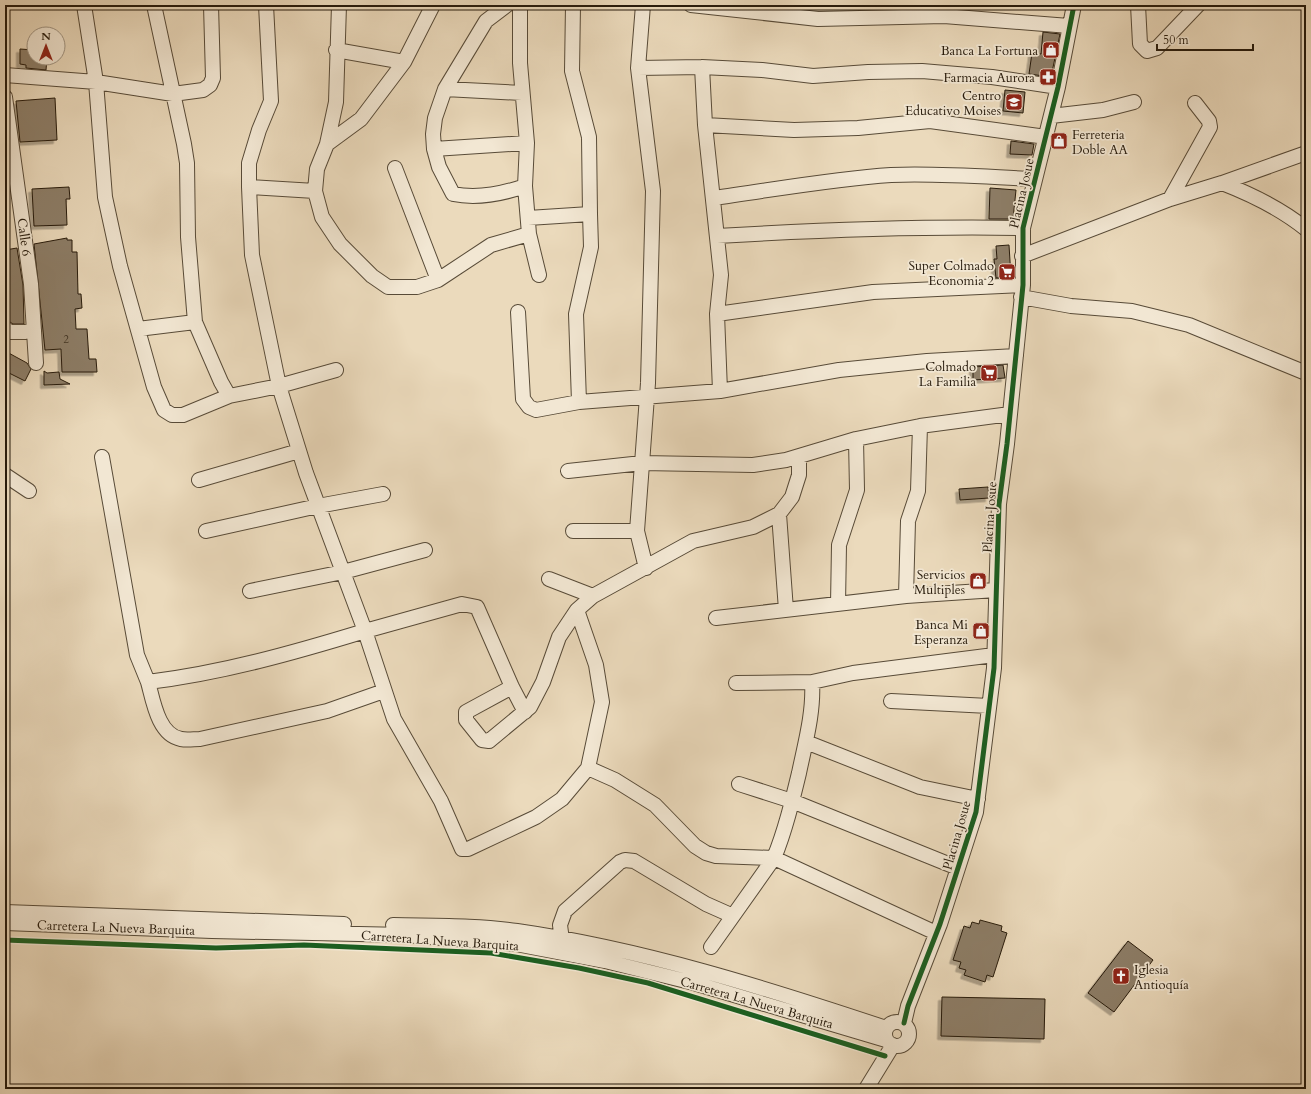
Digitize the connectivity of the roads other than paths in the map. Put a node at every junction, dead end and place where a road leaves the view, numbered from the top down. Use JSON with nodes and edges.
{"nodes":[{"id":1,"x":84,"y":5,"type":"edge"},
{"id":2,"x":154,"y":5,"type":"edge"},
{"id":3,"x":211,"y":5,"type":"edge"},
{"id":4,"x":266,"y":5,"type":"edge"},
{"id":5,"x":339,"y":5,"type":"edge"},
{"id":6,"x":432,"y":5,"type":"edge"},
{"id":7,"x":507,"y":5,"type":"edge"},
{"id":8,"x":520,"y":5,"type":"edge"},
{"id":9,"x":573,"y":5,"type":"edge"},
{"id":10,"x":642,"y":5,"type":"edge"},
{"id":11,"x":691,"y":5,"type":"edge"},
{"id":12,"x":1074,"y":5,"type":"edge"},
{"id":13,"x":1138,"y":5,"type":"edge"},
{"id":14,"x":1198,"y":5,"type":"edge"},
{"id":15,"x":1069,"y":26,"type":"junction"},
{"id":16,"x":336,"y":50,"type":"junction"},
{"id":17,"x":404,"y":62,"type":"junction"},
{"id":18,"x":702,"y":67,"type":"junction"},
{"id":19,"x":638,"y":68,"type":"junction"},
{"id":20,"x":5,"y":75,"type":"edge"},
{"id":21,"x":96,"y":82,"type":"junction"},
{"id":22,"x":1058,"y":87,"type":"junction"},
{"id":23,"x":445,"y":89,"type":"junction"},
{"id":24,"x":522,"y":93,"type":"junction"},
{"id":25,"x":173,"y":94,"type":"junction"},
{"id":26,"x":5,"y":97,"type":"edge"},
{"id":27,"x":1134,"y":102,"type":"dead end"},
{"id":28,"x":1196,"y":103,"type":"dead end"},
{"id":29,"x":1051,"y":116,"type":"junction"},
{"id":30,"x":705,"y":125,"type":"junction"},
{"id":31,"x":1046,"y":137,"type":"junction"},
{"id":32,"x":527,"y":143,"type":"junction"},
{"id":33,"x":327,"y":144,"type":"junction"},
{"id":34,"x":434,"y":149,"type":"junction"},
{"id":35,"x":1306,"y":153,"type":"edge"},
{"id":36,"x":395,"y":168,"type":"dead end"},
{"id":37,"x":1034,"y":179,"type":"junction"},
{"id":38,"x":1222,"y":183,"type":"junction"},
{"id":39,"x":525,"y":186,"type":"junction"},
{"id":40,"x":249,"y":187,"type":"junction"},
{"id":41,"x":315,"y":191,"type":"junction"},
{"id":42,"x":713,"y":198,"type":"junction"},
{"id":43,"x":1170,"y":199,"type":"junction"},
{"id":44,"x":590,"y":214,"type":"junction"},
{"id":45,"x":528,"y":218,"type":"junction"},
{"id":46,"x":1023,"y":228,"type":"junction"},
{"id":47,"x":1306,"y":229,"type":"edge"},
{"id":48,"x":529,"y":234,"type":"junction"},
{"id":49,"x":717,"y":236,"type":"junction"},
{"id":50,"x":1022,"y":256,"type":"junction"},
{"id":51,"x":539,"y":275,"type":"dead end"},
{"id":52,"x":438,"y":280,"type":"junction"},
{"id":53,"x":1022,"y":291,"type":"junction"},
{"id":54,"x":518,"y":312,"type":"dead end"},
{"id":55,"x":717,"y":314,"type":"junction"},
{"id":56,"x":195,"y":322,"type":"junction"},
{"id":57,"x":5,"y":328,"type":"edge"},
{"id":58,"x":138,"y":329,"type":"junction"},
{"id":59,"x":34,"y":330,"type":"junction"},
{"id":60,"x":1016,"y":356,"type":"junction"},
{"id":61,"x":36,"y":363,"type":"dead end"},
{"id":62,"x":336,"y":370,"type":"dead end"},
{"id":63,"x":1306,"y":373,"type":"edge"},
{"id":64,"x":279,"y":386,"type":"junction"},
{"id":65,"x":720,"y":391,"type":"junction"},
{"id":66,"x":229,"y":396,"type":"junction"},
{"id":67,"x":646,"y":398,"type":"junction"},
{"id":68,"x":579,"y":402,"type":"junction"},
{"id":69,"x":1010,"y":414,"type":"junction"},
{"id":70,"x":920,"y":426,"type":"junction"},
{"id":71,"x":856,"y":439,"type":"junction"},
{"id":72,"x":299,"y":451,"type":"junction"},
{"id":73,"x":799,"y":456,"type":"junction"},
{"id":74,"x":102,"y":457,"type":"dead end"},
{"id":75,"x":642,"y":463,"type":"junction"},
{"id":76,"x":568,"y":471,"type":"dead end"},
{"id":77,"x":5,"y":475,"type":"edge"},
{"id":78,"x":199,"y":480,"type":"dead end"},
{"id":79,"x":29,"y":491,"type":"dead end"},
{"id":80,"x":383,"y":494,"type":"dead end"},
{"id":81,"x":318,"y":506,"type":"junction"},
{"id":82,"x":780,"y":514,"type":"junction"},
{"id":83,"x":206,"y":531,"type":"dead end"},
{"id":84,"x":573,"y":531,"type":"dead end"},
{"id":85,"x":637,"y":531,"type":"junction"},
{"id":86,"x":425,"y":550,"type":"dead end"},
{"id":87,"x":646,"y":568,"type":"junction"},
{"id":88,"x":343,"y":572,"type":"junction"},
{"id":89,"x":549,"y":580,"type":"dead end"},
{"id":90,"x":996,"y":590,"type":"junction"},
{"id":91,"x":250,"y":591,"type":"dead end"},
{"id":92,"x":592,"y":596,"type":"junction"},
{"id":93,"x":906,"y":596,"type":"junction"},
{"id":94,"x":838,"y":604,"type":"junction"},
{"id":95,"x":577,"y":610,"type":"junction"},
{"id":96,"x":786,"y":610,"type":"junction"},
{"id":97,"x":716,"y":618,"type":"dead end"},
{"id":98,"x":365,"y":631,"type":"junction"},
{"id":99,"x":994,"y":655,"type":"junction"},
{"id":100,"x":148,"y":682,"type":"junction"},
{"id":101,"x":812,"y":682,"type":"junction"},
{"id":102,"x":736,"y":683,"type":"dead end"},
{"id":103,"x":512,"y":687,"type":"junction"},
{"id":104,"x":384,"y":691,"type":"junction"},
{"id":105,"x":892,"y":701,"type":"dead end"},
{"id":106,"x":989,"y":706,"type":"junction"},
{"id":107,"x":525,"y":712,"type":"junction"},
{"id":108,"x":806,"y":742,"type":"junction"},
{"id":109,"x":588,"y":768,"type":"junction"},
{"id":110,"x":739,"y":784,"type":"dead end"},
{"id":111,"x":978,"y":799,"type":"junction"},
{"id":112,"x":792,"y":801,"type":"junction"},
{"id":113,"x":774,"y":858,"type":"junction"},
{"id":114,"x":958,"y":868,"type":"junction"},
{"id":115,"x":5,"y":912,"type":"edge"},
{"id":116,"x":733,"y":916,"type":"junction"},
{"id":117,"x":5,"y":923,"type":"edge"},
{"id":118,"x":406,"y":930,"type":"junction"},
{"id":119,"x":936,"y":933,"type":"junction"},
{"id":120,"x":516,"y":937,"type":"junction"},
{"id":121,"x":562,"y":940,"type":"junction"},
{"id":122,"x":711,"y":947,"type":"dead end"},
{"id":123,"x":904,"y":1023,"type":"junction"},
{"id":124,"x":888,"y":1038,"type":"junction"},
{"id":125,"x":866,"y":1089,"type":"edge"}],
"edges":[{"from":1,"to":21,"type":"street"},
{"from":2,"to":25,"type":"street"},
{"from":3,"to":25,"type":"street"},
{"from":4,"to":40,"type":"street"},
{"from":5,"to":16,"type":"street"},
{"from":6,"to":17,"type":"street"},
{"from":7,"to":23,"type":"street"},
{"from":8,"to":24,"type":"street"},
{"from":9,"to":44,"type":"street"},
{"from":10,"to":19,"type":"street"},
{"from":11,"to":15,"type":"street"},
{"from":12,"to":15,"type":"street","name":"Placina Josue"},
{"from":13,"to":14,"type":"street"},
{"from":15,"to":22,"type":"street","name":"Placina Josue"},
{"from":16,"to":17,"type":"street"},
{"from":16,"to":33,"type":"street"},
{"from":17,"to":33,"type":"street"},
{"from":18,"to":19,"type":"street"},
{"from":18,"to":22,"type":"street"},
{"from":18,"to":30,"type":"street"},
{"from":19,"to":67,"type":"street"},
{"from":20,"to":21,"type":"street"},
{"from":21,"to":25,"type":"street"},
{"from":21,"to":58,"type":"street"},
{"from":22,"to":29,"type":"street","name":"Placina Josue"},
{"from":23,"to":24,"type":"street"},
{"from":23,"to":34,"type":"street"},
{"from":24,"to":32,"type":"street"},
{"from":25,"to":56,"type":"street"},
{"from":26,"to":59,"type":"street","name":"Calle 6"},
{"from":27,"to":29,"type":"street"},
{"from":28,"to":43,"type":"street"},
{"from":29,"to":31,"type":"street","name":"Placina Josue"},
{"from":30,"to":31,"type":"street"},
{"from":30,"to":42,"type":"street"},
{"from":31,"to":37,"type":"street","name":"Placina Josue"},
{"from":32,"to":34,"type":"street"},
{"from":32,"to":39,"type":"street"},
{"from":33,"to":41,"type":"street"},
{"from":34,"to":39,"type":"street"},
{"from":35,"to":38,"type":"street"},
{"from":36,"to":52,"type":"street"},
{"from":37,"to":42,"type":"street"},
{"from":37,"to":46,"type":"street","name":"Placina Josue"},
{"from":38,"to":43,"type":"street"},
{"from":38,"to":47,"type":"street"},
{"from":39,"to":45,"type":"street"},
{"from":40,"to":41,"type":"street"},
{"from":40,"to":64,"type":"street"},
{"from":41,"to":52,"type":"street"},
{"from":42,"to":49,"type":"street"},
{"from":43,"to":50,"type":"street"},
{"from":44,"to":45,"type":"street"},
{"from":44,"to":68,"type":"street"},
{"from":45,"to":48,"type":"street"},
{"from":46,"to":49,"type":"street"},
{"from":46,"to":50,"type":"street","name":"Placina Josue"},
{"from":48,"to":51,"type":"street"},
{"from":48,"to":52,"type":"street"},
{"from":49,"to":55,"type":"street"},
{"from":50,"to":53,"type":"street","name":"Placina Josue"},
{"from":53,"to":55,"type":"street"},
{"from":53,"to":60,"type":"street","name":"Placina Josue"},
{"from":53,"to":63,"type":"street"},
{"from":54,"to":68,"type":"street"},
{"from":55,"to":65,"type":"street"},
{"from":56,"to":58,"type":"street"},
{"from":56,"to":66,"type":"street"},
{"from":57,"to":59,"type":"street"},
{"from":58,"to":66,"type":"street"},
{"from":59,"to":61,"type":"street","name":"Calle 6"},
{"from":60,"to":65,"type":"street"},
{"from":60,"to":69,"type":"street","name":"Placina Josue"},
{"from":62,"to":64,"type":"street"},
{"from":64,"to":66,"type":"street"},
{"from":64,"to":72,"type":"street"},
{"from":65,"to":67,"type":"street"},
{"from":67,"to":68,"type":"street"},
{"from":67,"to":75,"type":"street"},
{"from":69,"to":70,"type":"street"},
{"from":69,"to":90,"type":"street","name":"Placina Josue"},
{"from":70,"to":71,"type":"street"},
{"from":70,"to":93,"type":"street"},
{"from":71,"to":73,"type":"street"},
{"from":71,"to":94,"type":"street"},
{"from":72,"to":78,"type":"street"},
{"from":72,"to":81,"type":"street"},
{"from":73,"to":75,"type":"street"},
{"from":73,"to":82,"type":"street"},
{"from":74,"to":100,"type":"street"},
{"from":75,"to":76,"type":"street"},
{"from":75,"to":85,"type":"street"},
{"from":77,"to":79,"type":"street"},
{"from":80,"to":81,"type":"street"},
{"from":81,"to":83,"type":"street"},
{"from":81,"to":88,"type":"street"},
{"from":82,"to":87,"type":"street"},
{"from":82,"to":96,"type":"street"},
{"from":84,"to":85,"type":"street"},
{"from":85,"to":87,"type":"street"},
{"from":86,"to":88,"type":"street"},
{"from":87,"to":92,"type":"street"},
{"from":88,"to":91,"type":"street"},
{"from":88,"to":98,"type":"street"},
{"from":89,"to":92,"type":"street"},
{"from":90,"to":93,"type":"street"},
{"from":90,"to":99,"type":"street","name":"Placina Josue"},
{"from":92,"to":95,"type":"street"},
{"from":93,"to":94,"type":"street"},
{"from":94,"to":96,"type":"street"},
{"from":95,"to":107,"type":"street"},
{"from":95,"to":109,"type":"street"},
{"from":96,"to":97,"type":"street"},
{"from":98,"to":100,"type":"street"},
{"from":98,"to":103,"type":"street"},
{"from":98,"to":104,"type":"street"},
{"from":99,"to":101,"type":"street"},
{"from":99,"to":106,"type":"street","name":"Placina Josue"},
{"from":100,"to":104,"type":"street"},
{"from":101,"to":102,"type":"street"},
{"from":101,"to":108,"type":"street"},
{"from":103,"to":107,"type":"street"},
{"from":103,"to":107,"type":"street"},
{"from":104,"to":109,"type":"street"},
{"from":105,"to":106,"type":"street"},
{"from":106,"to":111,"type":"street","name":"Placina Josue"},
{"from":108,"to":111,"type":"street"},
{"from":108,"to":112,"type":"street"},
{"from":109,"to":113,"type":"street"},
{"from":110,"to":112,"type":"street"},
{"from":111,"to":114,"type":"street","name":"Placina Josue"},
{"from":112,"to":113,"type":"street"},
{"from":112,"to":114,"type":"street"},
{"from":113,"to":116,"type":"street"},
{"from":113,"to":119,"type":"street"},
{"from":114,"to":119,"type":"street","name":"Placina Josue"},
{"from":115,"to":118,"type":"street","name":"Carretera La Nueva Barquita"},
{"from":116,"to":121,"type":"street"},
{"from":116,"to":122,"type":"street"},
{"from":117,"to":118,"type":"street","name":"Carretera La Nueva Barquita"},
{"from":118,"to":120,"type":"street","name":"Carretera La Nueva Barquita"},
{"from":119,"to":123,"type":"street","name":"Placina Josue"},
{"from":120,"to":121,"type":"street","name":"Carretera La Nueva Barquita"},
{"from":120,"to":124,"type":"street","name":"Carretera La Nueva Barquita"},
{"from":121,"to":124,"type":"street","name":"Carretera La Nueva Barquita"},
{"from":123,"to":124,"type":"street"},
{"from":123,"to":124,"type":"street"},
{"from":124,"to":125,"type":"street"}]}
